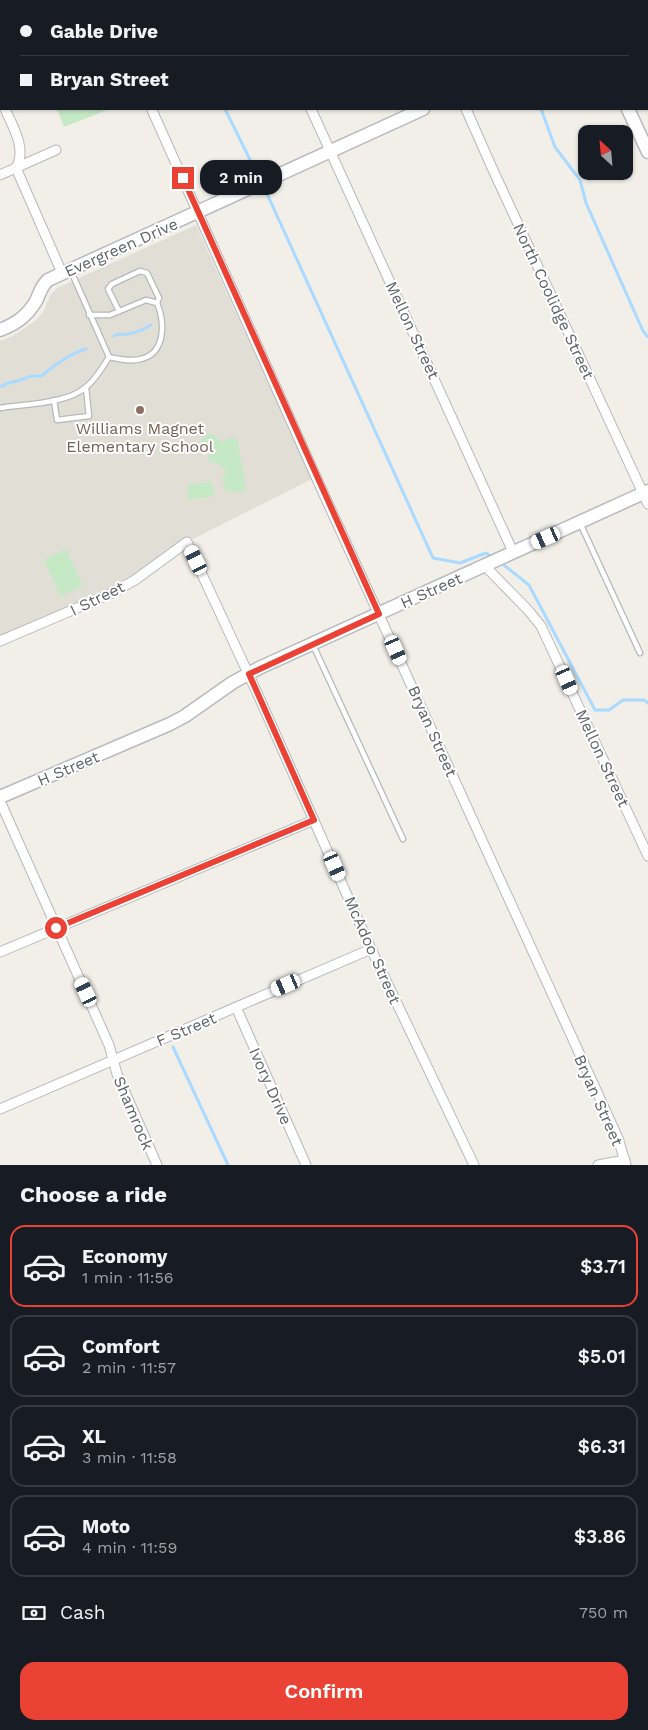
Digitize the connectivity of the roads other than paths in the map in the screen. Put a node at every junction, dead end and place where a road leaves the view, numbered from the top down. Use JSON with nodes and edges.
{"nodes":[{"id":1,"x":5,"y":110,"type":"edge"},
{"id":2,"x":152,"y":110,"type":"dead end"},
{"id":3,"x":311,"y":110,"type":"edge"},
{"id":4,"x":421,"y":110,"type":"edge"},
{"id":5,"x":466,"y":110,"type":"edge"},
{"id":6,"x":628,"y":110,"type":"edge"},
{"id":7,"x":56,"y":150,"type":"dead end"},
{"id":8,"x":330,"y":151,"type":"junction"},
{"id":9,"x":648,"y":152,"type":"edge"},
{"id":10,"x":16,"y":168,"type":"junction"},
{"id":11,"x":0,"y":175,"type":"edge"},
{"id":12,"x":198,"y":212,"type":"junction"},
{"id":13,"x":66,"y":271,"type":"junction"},
{"id":14,"x":157,"y":303,"type":"junction"},
{"id":15,"x":119,"y":311,"type":"junction"},
{"id":16,"x":90,"y":315,"type":"junction"},
{"id":17,"x":0,"y":330,"type":"edge"},
{"id":18,"x":110,"y":357,"type":"junction"},
{"id":19,"x":86,"y":388,"type":"junction"},
{"id":20,"x":54,"y":400,"type":"junction"},
{"id":21,"x":0,"y":408,"type":"edge"},
{"id":22,"x":646,"y":496,"type":"edge"},
{"id":23,"x":580,"y":522,"type":"junction"},
{"id":24,"x":187,"y":542,"type":"joint"},
{"id":25,"x":510,"y":554,"type":"junction"},
{"id":26,"x":488,"y":564,"type":"junction"},
{"id":27,"x":379,"y":614,"type":"junction"},
{"id":28,"x":0,"y":641,"type":"edge"},
{"id":29,"x":312,"y":644,"type":"junction"},
{"id":30,"x":640,"y":653,"type":"dead end"},
{"id":31,"x":249,"y":674,"type":"junction"},
{"id":32,"x":0,"y":797,"type":"edge"},
{"id":33,"x":0,"y":801,"type":"edge"},
{"id":34,"x":314,"y":820,"type":"junction"},
{"id":35,"x":403,"y":839,"type":"dead end"},
{"id":36,"x":648,"y":856,"type":"edge"},
{"id":37,"x":56,"y":928,"type":"junction"},
{"id":38,"x":371,"y":949,"type":"junction"},
{"id":39,"x":0,"y":952,"type":"edge"},
{"id":40,"x":236,"y":1007,"type":"junction"},
{"id":41,"x":113,"y":1060,"type":"junction"},
{"id":42,"x":0,"y":1109,"type":"edge"},
{"id":43,"x":625,"y":1163,"type":"edge"},
{"id":44,"x":157,"y":1165,"type":"edge"},
{"id":45,"x":306,"y":1165,"type":"edge"},
{"id":46,"x":474,"y":1165,"type":"edge"},
{"id":47,"x":598,"y":1165,"type":"edge"}],
"edges":[{"from":1,"to":10,"type":"street"},
{"from":2,"to":12,"type":"street","name":"Bryan Street"},
{"from":3,"to":8,"type":"street","name":"Mellon Street"},
{"from":4,"to":8,"type":"street","name":"Evergreen Drive"},
{"from":5,"to":22,"type":"street","name":"North Coolidge Street"},
{"from":6,"to":9,"type":"street"},
{"from":7,"to":10,"type":"street"},
{"from":8,"to":12,"type":"street","name":"Evergreen Drive"},
{"from":8,"to":25,"type":"street","name":"Mellon Street"},
{"from":10,"to":11,"type":"street"},
{"from":10,"to":13,"type":"street"},
{"from":12,"to":13,"type":"street","name":"Evergreen Drive"},
{"from":12,"to":27,"type":"street","name":"Bryan Street"},
{"from":13,"to":16,"type":"lane"},
{"from":13,"to":17,"type":"street","name":"Evergreen Drive"},
{"from":14,"to":15,"type":"lane"},
{"from":14,"to":15,"type":"lane"},
{"from":14,"to":18,"type":"lane"},
{"from":15,"to":16,"type":"lane"},
{"from":16,"to":18,"type":"lane"},
{"from":18,"to":19,"type":"lane"},
{"from":19,"to":20,"type":"lane"},
{"from":19,"to":20,"type":"lane"},
{"from":20,"to":21,"type":"lane"},
{"from":22,"to":23,"type":"street","name":"H Street"},
{"from":23,"to":25,"type":"street","name":"H Street"},
{"from":23,"to":30,"type":"lane"},
{"from":24,"to":28,"type":"street","name":"I Street"},
{"from":24,"to":31,"type":"street","name":"McAdoo Street"},
{"from":25,"to":26,"type":"street","name":"H Street"},
{"from":26,"to":27,"type":"street","name":"H Street"},
{"from":26,"to":36,"type":"street","name":"Mellon Street"},
{"from":27,"to":29,"type":"street","name":"H Street"},
{"from":27,"to":43,"type":"street","name":"Bryan Street"},
{"from":29,"to":31,"type":"street","name":"H Street"},
{"from":29,"to":35,"type":"lane"},
{"from":31,"to":32,"type":"street","name":"H Street"},
{"from":31,"to":34,"type":"street","name":"McAdoo Street"},
{"from":33,"to":37,"type":"street","name":"Shamrock"},
{"from":34,"to":37,"type":"street"},
{"from":34,"to":38,"type":"street","name":"McAdoo Street"},
{"from":37,"to":39,"type":"street"},
{"from":37,"to":41,"type":"street","name":"Shamrock"},
{"from":38,"to":40,"type":"street","name":"F Street"},
{"from":38,"to":46,"type":"street","name":"McAdoo Street"},
{"from":40,"to":41,"type":"street","name":"F Street"},
{"from":40,"to":45,"type":"street","name":"Ivory Drive"},
{"from":41,"to":42,"type":"street","name":"F Street"},
{"from":41,"to":44,"type":"street","name":"Shamrock"},
{"from":43,"to":47,"type":"street"}]}
